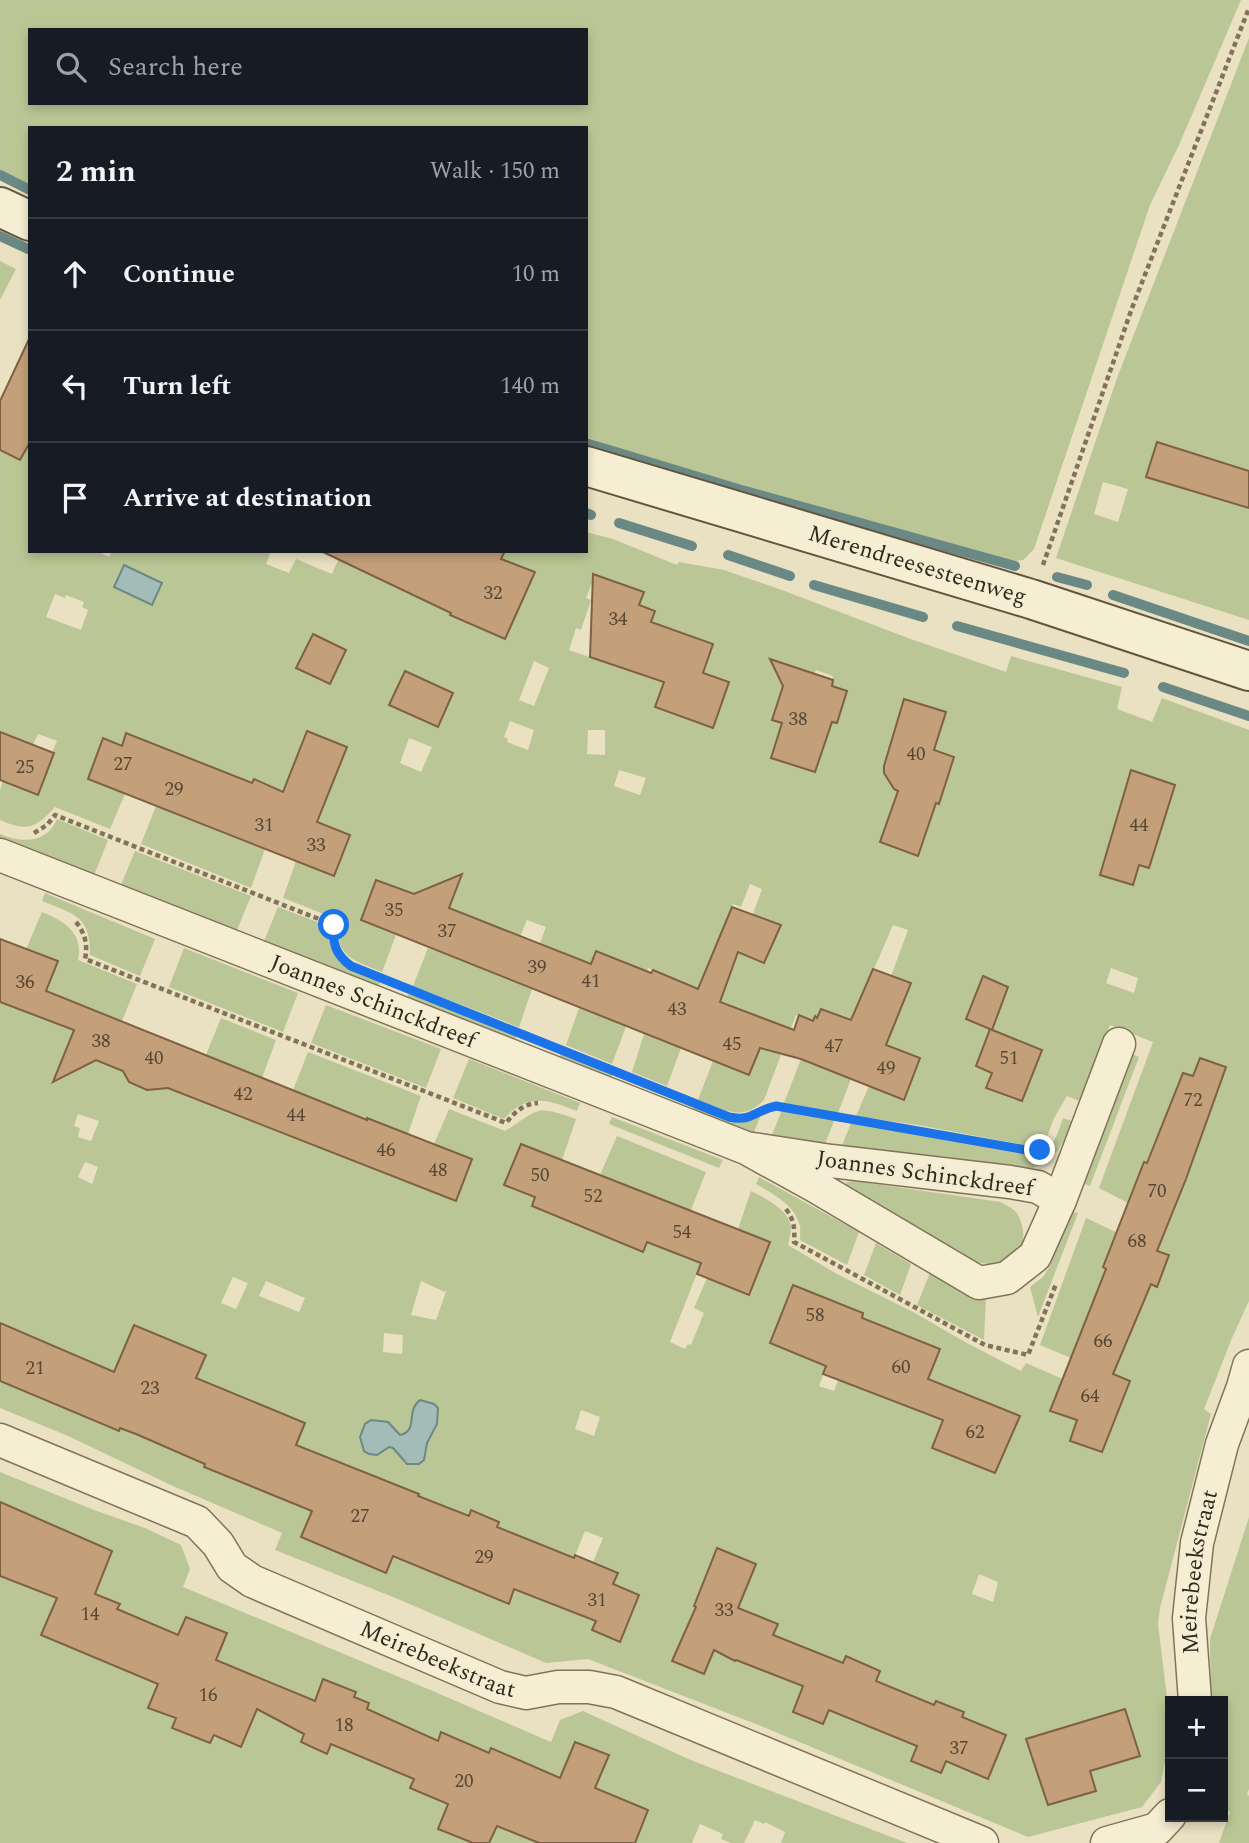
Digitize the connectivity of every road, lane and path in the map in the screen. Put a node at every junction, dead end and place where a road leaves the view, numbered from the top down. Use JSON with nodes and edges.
{"nodes":[{"id":1,"x":1249,"y":8,"type":"edge"},
{"id":2,"x":0,"y":206,"type":"edge"},
{"id":3,"x":28,"y":220,"type":"edge"},
{"id":4,"x":588,"y":467,"type":"edge"},
{"id":5,"x":1031,"y":599,"type":"junction"},
{"id":6,"x":1249,"y":671,"type":"edge"},
{"id":7,"x":29,"y":835,"type":"dead end"},
{"id":8,"x":0,"y":855,"type":"edge"},
{"id":9,"x":341,"y":958,"type":"dead end"},
{"id":10,"x":1119,"y":1044,"type":"dead end"},
{"id":11,"x":751,"y":1117,"type":"dead end"},
{"id":12,"x":978,"y":1142,"type":"dead end"},
{"id":13,"x":746,"y":1148,"type":"junction"},
{"id":14,"x":1060,"y":1200,"type":"junction"},
{"id":15,"x":1249,"y":1366,"type":"edge"},
{"id":16,"x":1249,"y":1429,"type":"edge"},
{"id":17,"x":0,"y":1440,"type":"edge"},
{"id":18,"x":1222,"y":1444,"type":"junction"},
{"id":19,"x":1195,"y":1696,"type":"edge"},
{"id":20,"x":1165,"y":1820,"type":"edge"},
{"id":21,"x":1180,"y":1822,"type":"edge"},
{"id":22,"x":982,"y":1843,"type":"edge"},
{"id":23,"x":1107,"y":1843,"type":"edge"},
{"id":24,"x":1177,"y":1843,"type":"edge"}],
"edges":[{"from":1,"to":5,"type":"path"},
{"from":2,"to":3,"type":"main road"},
{"from":4,"to":5,"type":"main road","name":"Merendreesesteenweg"},
{"from":5,"to":6,"type":"main road","name":"Merendreesesteenweg"},
{"from":7,"to":9,"type":"path"},
{"from":8,"to":13,"type":"street","name":"Joannes Schinckdreef"},
{"from":10,"to":14,"type":"street","name":"Joannes Schinckdreef"},
{"from":11,"to":12,"type":"path"},
{"from":13,"to":14,"type":"street","name":"Joannes Schinckdreef"},
{"from":13,"to":14,"type":"street","name":"Joannes Schinckdreef"},
{"from":15,"to":18,"type":"street","name":"Meirebeekstraat"},
{"from":16,"to":18,"type":"street"},
{"from":17,"to":22,"type":"street","name":"Meirebeekstraat"},
{"from":18,"to":19,"type":"street","name":"Meirebeekstraat"},
{"from":20,"to":23,"type":"street"},
{"from":21,"to":24,"type":"street"}]}
